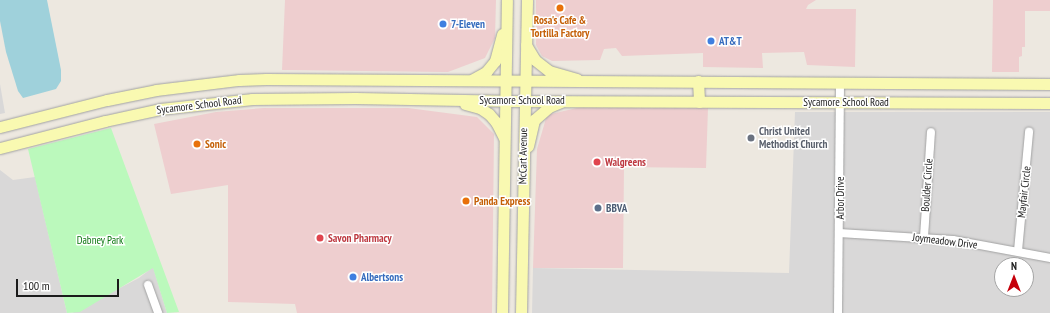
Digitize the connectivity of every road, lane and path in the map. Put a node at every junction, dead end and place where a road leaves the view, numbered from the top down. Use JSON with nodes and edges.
{"nodes":[{"id":1,"x":507,"y":0,"type":"edge"},
{"id":2,"x":527,"y":0,"type":"edge"},
{"id":3,"x":506,"y":18,"type":"junction"},
{"id":4,"x":526,"y":45,"type":"junction"},
{"id":5,"x":356,"y":80,"type":"junction"},
{"id":6,"x":471,"y":80,"type":"junction"},
{"id":7,"x":506,"y":81,"type":"junction"},
{"id":8,"x":698,"y":81,"type":"junction"},
{"id":9,"x":525,"y":82,"type":"junction"},
{"id":10,"x":588,"y":82,"type":"junction"},
{"id":11,"x":840,"y":83,"type":"junction"},
{"id":12,"x":960,"y":84,"type":"junction"},
{"id":13,"x":1050,"y":84,"type":"edge"},
{"id":14,"x":156,"y":90,"type":"junction"},
{"id":15,"x":355,"y":98,"type":"junction"},
{"id":16,"x":445,"y":99,"type":"junction"},
{"id":17,"x":524,"y":100,"type":"junction"},
{"id":18,"x":506,"y":101,"type":"junction"},
{"id":19,"x":564,"y":101,"type":"junction"},
{"id":20,"x":699,"y":102,"type":"junction"},
{"id":21,"x":840,"y":102,"type":"junction"},
{"id":22,"x":960,"y":103,"type":"junction"},
{"id":23,"x":1050,"y":103,"type":"edge"},
{"id":24,"x":160,"y":110,"type":"junction"},
{"id":25,"x":0,"y":127,"type":"edge"},
{"id":26,"x":931,"y":132,"type":"dead end"},
{"id":27,"x":1030,"y":132,"type":"dead end"},
{"id":28,"x":506,"y":141,"type":"junction"},
{"id":29,"x":0,"y":148,"type":"edge"},
{"id":30,"x":523,"y":172,"type":"junction"},
{"id":31,"x":839,"y":233,"type":"junction"},
{"id":32,"x":924,"y":237,"type":"junction"},
{"id":33,"x":503,"y":251,"type":"junction"},
{"id":34,"x":521,"y":251,"type":"junction"},
{"id":35,"x":1018,"y":251,"type":"junction"},
{"id":36,"x":1050,"y":258,"type":"edge"},
{"id":37,"x":148,"y":285,"type":"dead end"},
{"id":38,"x":158,"y":313,"type":"edge"},
{"id":39,"x":502,"y":313,"type":"edge"},
{"id":40,"x":521,"y":313,"type":"edge"},
{"id":41,"x":838,"y":313,"type":"edge"}],
"edges":[{"from":1,"to":3,"type":"main road","name":"McCart Avenue"},
{"from":2,"to":4,"type":"main road","name":"McCart Avenue"},
{"from":3,"to":6,"type":"main road"},
{"from":3,"to":7,"type":"main road","name":"McCart Avenue"},
{"from":4,"to":9,"type":"main road","name":"McCart Avenue"},
{"from":4,"to":10,"type":"main road"},
{"from":5,"to":6,"type":"main road","name":"Sycamore School Road"},
{"from":5,"to":14,"type":"main road","name":"Sycamore School Road"},
{"from":5,"to":15,"type":"main road"},
{"from":6,"to":7,"type":"main road","name":"Sycamore School Road"},
{"from":7,"to":9,"type":"main road","name":"Sycamore School Road"},
{"from":7,"to":18,"type":"main road","name":"McCart Avenue"},
{"from":8,"to":10,"type":"main road","name":"Sycamore School Road"},
{"from":8,"to":11,"type":"main road","name":"Sycamore School Road"},
{"from":8,"to":20,"type":"main road"},
{"from":9,"to":10,"type":"main road","name":"Sycamore School Road"},
{"from":9,"to":17,"type":"main road","name":"McCart Avenue"},
{"from":11,"to":12,"type":"main road","name":"Sycamore School Road"},
{"from":11,"to":21,"type":"street","name":"Arbor Drive"},
{"from":12,"to":13,"type":"main road","name":"Sycamore School Road"},
{"from":12,"to":22,"type":"main road"},
{"from":14,"to":24,"type":"main road"},
{"from":14,"to":25,"type":"main road","name":"Sycamore School Road"},
{"from":15,"to":16,"type":"main road","name":"Sycamore School Road"},
{"from":15,"to":24,"type":"main road","name":"Sycamore School Road"},
{"from":16,"to":18,"type":"main road","name":"Sycamore School Road"},
{"from":16,"to":28,"type":"main road"},
{"from":17,"to":18,"type":"main road","name":"Sycamore School Road"},
{"from":17,"to":19,"type":"main road","name":"Sycamore School Road"},
{"from":17,"to":30,"type":"main road","name":"McCart Avenue"},
{"from":18,"to":28,"type":"main road","name":"McCart Avenue"},
{"from":19,"to":20,"type":"main road","name":"Sycamore School Road"},
{"from":19,"to":30,"type":"main road"},
{"from":20,"to":21,"type":"main road","name":"Sycamore School Road"},
{"from":21,"to":22,"type":"main road","name":"Sycamore School Road"},
{"from":21,"to":31,"type":"street","name":"Arbor Drive"},
{"from":22,"to":23,"type":"main road","name":"Sycamore School Road"},
{"from":24,"to":29,"type":"main road","name":"Sycamore School Road"},
{"from":26,"to":32,"type":"street","name":"Boulder Circle"},
{"from":27,"to":35,"type":"street","name":"Mayfair Circle"},
{"from":28,"to":33,"type":"main road","name":"McCart Avenue"},
{"from":30,"to":34,"type":"main road","name":"McCart Avenue"},
{"from":31,"to":32,"type":"street","name":"Joymeadow Drive"},
{"from":31,"to":41,"type":"street","name":"Arbor Drive"},
{"from":32,"to":35,"type":"street","name":"Joymeadow Drive"},
{"from":33,"to":34,"type":"main road"},
{"from":33,"to":39,"type":"main road","name":"McCart Avenue"},
{"from":34,"to":40,"type":"main road","name":"McCart Avenue"},
{"from":35,"to":36,"type":"street","name":"Joymeadow Drive"},
{"from":37,"to":38,"type":"street"}]}
